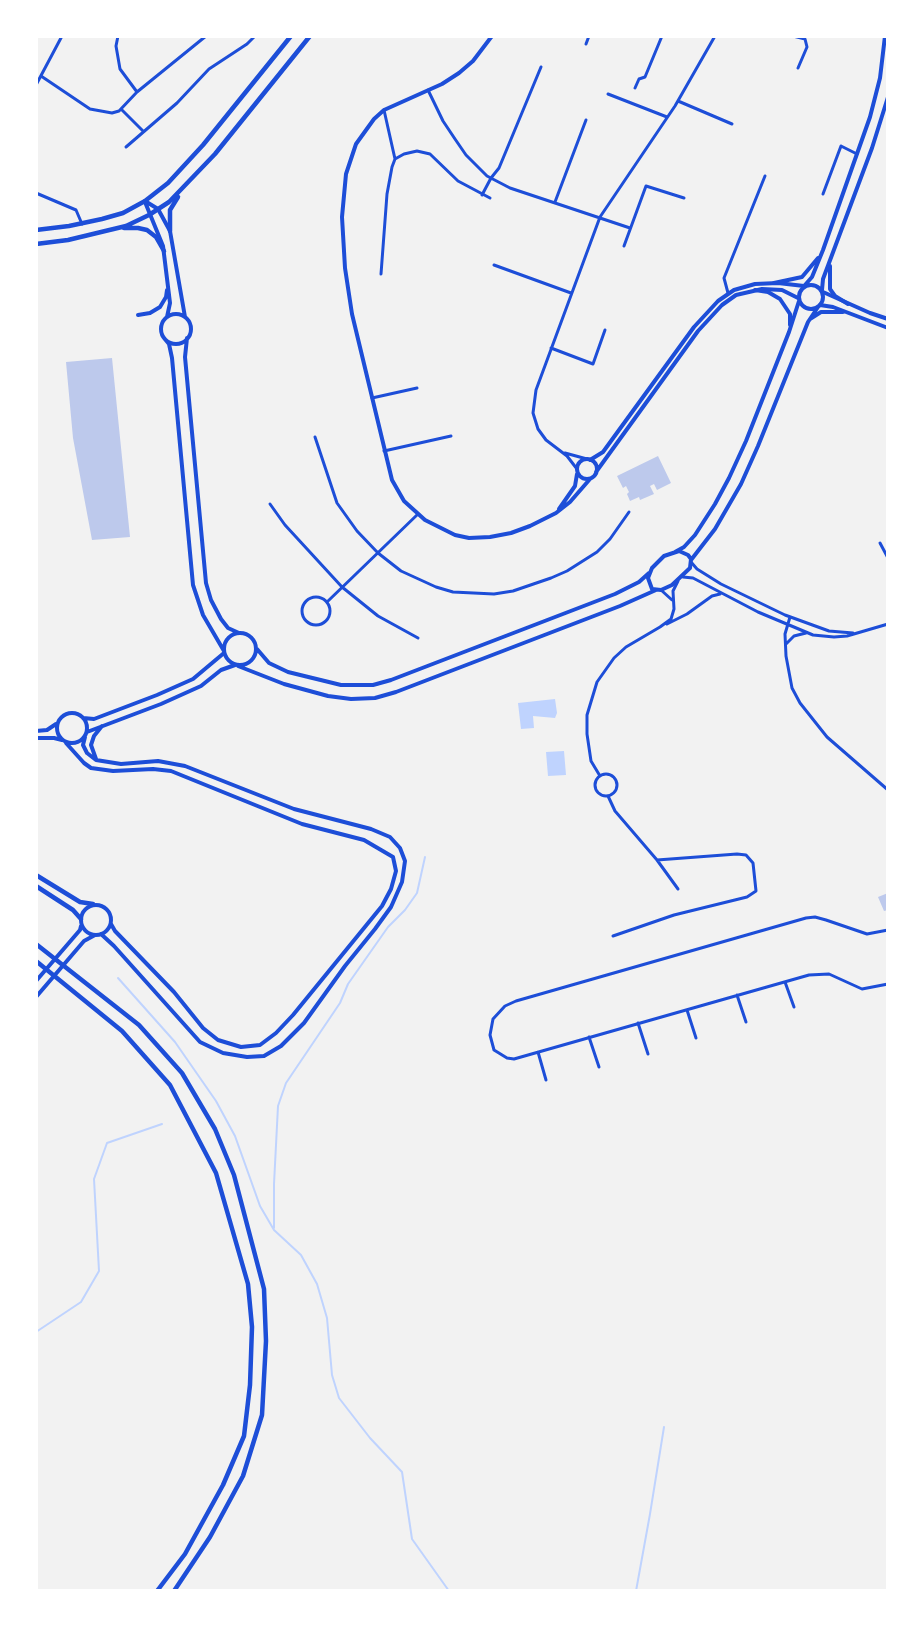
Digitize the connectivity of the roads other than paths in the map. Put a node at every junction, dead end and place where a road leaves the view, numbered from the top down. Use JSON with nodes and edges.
{"nodes":[{"id":1,"x":62,"y":36,"type":"edge"},
{"id":2,"x":118,"y":36,"type":"edge"},
{"id":3,"x":206,"y":36,"type":"edge"},
{"id":4,"x":255,"y":36,"type":"edge"},
{"id":5,"x":291,"y":36,"type":"edge"},
{"id":6,"x":310,"y":36,"type":"edge"},
{"id":7,"x":492,"y":36,"type":"edge"},
{"id":8,"x":589,"y":36,"type":"edge"},
{"id":9,"x":662,"y":36,"type":"edge"},
{"id":10,"x":715,"y":36,"type":"edge"},
{"id":11,"x":793,"y":36,"type":"edge"},
{"id":12,"x":885,"y":36,"type":"edge"},
{"id":13,"x":586,"y":44,"type":"dead end"},
{"id":14,"x":541,"y":67,"type":"dead end"},
{"id":15,"x":798,"y":68,"type":"dead end"},
{"id":16,"x":41,"y":76,"type":"junction"},
{"id":17,"x":36,"y":85,"type":"edge"},
{"id":18,"x":635,"y":88,"type":"dead end"},
{"id":19,"x":428,"y":90,"type":"junction"},
{"id":20,"x":137,"y":92,"type":"junction"},
{"id":21,"x":608,"y":94,"type":"dead end"},
{"id":22,"x":888,"y":97,"type":"edge"},
{"id":23,"x":678,"y":101,"type":"junction"},
{"id":24,"x":121,"y":109,"type":"junction"},
{"id":25,"x":384,"y":110,"type":"junction"},
{"id":26,"x":667,"y":117,"type":"junction"},
{"id":27,"x":586,"y":120,"type":"dead end"},
{"id":28,"x":732,"y":124,"type":"dead end"},
{"id":29,"x":144,"y":132,"type":"junction"},
{"id":30,"x":126,"y":147,"type":"dead end"},
{"id":31,"x":857,"y":154,"type":"junction"},
{"id":32,"x":395,"y":159,"type":"junction"},
{"id":33,"x":765,"y":176,"type":"dead end"},
{"id":34,"x":490,"y":178,"type":"junction"},
{"id":35,"x":189,"y":183,"type":"junction"},
{"id":36,"x":36,"y":194,"type":"edge"},
{"id":37,"x":823,"y":194,"type":"dead end"},
{"id":38,"x":482,"y":195,"type":"junction"},
{"id":39,"x":490,"y":198,"type":"dead end"},
{"id":40,"x":684,"y":198,"type":"dead end"},
{"id":41,"x":145,"y":201,"type":"junction"},
{"id":42,"x":554,"y":203,"type":"junction"},
{"id":43,"x":158,"y":209,"type":"junction"},
{"id":44,"x":149,"y":215,"type":"junction"},
{"id":45,"x":600,"y":218,"type":"junction"},
{"id":46,"x":82,"y":224,"type":"junction"},
{"id":47,"x":630,"y":228,"type":"junction"},
{"id":48,"x":118,"y":229,"type":"junction"},
{"id":49,"x":36,"y":230,"type":"edge"},
{"id":50,"x":170,"y":231,"type":"junction"},
{"id":51,"x":36,"y":244,"type":"edge"},
{"id":52,"x":624,"y":246,"type":"dead end"},
{"id":53,"x":823,"y":250,"type":"junction"},
{"id":54,"x":164,"y":251,"type":"junction"},
{"id":55,"x":830,"y":262,"type":"junction"},
{"id":56,"x":494,"y":265,"type":"dead end"},
{"id":57,"x":381,"y":274,"type":"dead end"},
{"id":58,"x":168,"y":283,"type":"junction"},
{"id":59,"x":774,"y":283,"type":"junction"},
{"id":60,"x":805,"y":286,"type":"junction"},
{"id":61,"x":755,"y":290,"type":"junction"},
{"id":62,"x":822,"y":291,"type":"junction"},
{"id":63,"x":571,"y":293,"type":"junction"},
{"id":64,"x":728,"y":293,"type":"junction"},
{"id":65,"x":799,"y":300,"type":"junction"},
{"id":66,"x":848,"y":304,"type":"junction"},
{"id":67,"x":819,"y":306,"type":"junction"},
{"id":68,"x":843,"y":312,"type":"junction"},
{"id":69,"x":138,"y":315,"type":"dead end"},
{"id":70,"x":167,"y":317,"type":"junction"},
{"id":71,"x":185,"y":317,"type":"junction"},
{"id":72,"x":888,"y":319,"type":"edge"},
{"id":73,"x":808,"y":322,"type":"junction"},
{"id":74,"x":888,"y":328,"type":"edge"},
{"id":75,"x":605,"y":330,"type":"dead end"},
{"id":76,"x":789,"y":332,"type":"junction"},
{"id":77,"x":164,"y":338,"type":"junction"},
{"id":78,"x":187,"y":338,"type":"junction"},
{"id":79,"x":550,"y":348,"type":"junction"},
{"id":80,"x":417,"y":388,"type":"dead end"},
{"id":81,"x":372,"y":398,"type":"junction"},
{"id":82,"x":451,"y":436,"type":"dead end"},
{"id":83,"x":315,"y":438,"type":"dead end"},
{"id":84,"x":558,"y":449,"type":"junction"},
{"id":85,"x":384,"y":451,"type":"junction"},
{"id":86,"x":588,"y":459,"type":"junction"},
{"id":87,"x":577,"y":470,"type":"junction"},
{"id":88,"x":596,"y":472,"type":"junction"},
{"id":89,"x":590,"y":478,"type":"junction"},
{"id":90,"x":270,"y":504,"type":"dead end"},
{"id":91,"x":629,"y":512,"type":"dead end"},
{"id":92,"x":418,"y":514,"type":"junction"},
{"id":93,"x":552,"y":516,"type":"junction"},
{"id":94,"x":880,"y":543,"type":"dead end"},
{"id":95,"x":675,"y":552,"type":"junction"},
{"id":96,"x":378,"y":553,"type":"junction"},
{"id":97,"x":888,"y":558,"type":"edge"},
{"id":98,"x":691,"y":561,"type":"junction"},
{"id":99,"x":649,"y":573,"type":"junction"},
{"id":100,"x":683,"y":577,"type":"junction"},
{"id":101,"x":678,"y":581,"type":"junction"},
{"id":102,"x":342,"y":587,"type":"junction"},
{"id":103,"x":658,"y":590,"type":"junction"},
{"id":104,"x":722,"y":594,"type":"junction"},
{"id":105,"x":327,"y":602,"type":"junction"},
{"id":106,"x":673,"y":604,"type":"junction"},
{"id":107,"x":790,"y":617,"type":"junction"},
{"id":108,"x":888,"y":624,"type":"edge"},
{"id":109,"x":787,"y":625,"type":"junction"},
{"id":110,"x":660,"y":627,"type":"junction"},
{"id":111,"x":867,"y":631,"type":"junction"},
{"id":112,"x":239,"y":633,"type":"junction"},
{"id":113,"x":807,"y":633,"type":"junction"},
{"id":114,"x":418,"y":638,"type":"dead end"},
{"id":115,"x":257,"y":648,"type":"junction"},
{"id":116,"x":785,"y":649,"type":"junction"},
{"id":117,"x":224,"y":652,"type":"junction"},
{"id":118,"x":237,"y":665,"type":"junction"},
{"id":119,"x":83,"y":718,"type":"junction"},
{"id":120,"x":57,"y":723,"type":"junction"},
{"id":121,"x":102,"y":726,"type":"junction"},
{"id":122,"x":36,"y":731,"type":"edge"},
{"id":123,"x":86,"y":735,"type":"junction"},
{"id":124,"x":36,"y":738,"type":"edge"},
{"id":125,"x":64,"y":742,"type":"junction"},
{"id":126,"x":96,"y":760,"type":"junction"},
{"id":127,"x":600,"y":776,"type":"junction"},
{"id":128,"x":888,"y":790,"type":"edge"},
{"id":129,"x":608,"y":796,"type":"junction"},
{"id":130,"x":657,"y":860,"type":"junction"},
{"id":131,"x":36,"y":874,"type":"edge"},
{"id":132,"x":36,"y":886,"type":"edge"},
{"id":133,"x":678,"y":889,"type":"dead end"},
{"id":134,"x":93,"y":904,"type":"junction"},
{"id":135,"x":81,"y":921,"type":"junction"},
{"id":136,"x":111,"y":924,"type":"junction"},
{"id":137,"x":888,"y":930,"type":"edge"},
{"id":138,"x":98,"y":935,"type":"junction"},
{"id":139,"x":613,"y":936,"type":"dead end"},
{"id":140,"x":36,"y":944,"type":"edge"},
{"id":141,"x":36,"y":961,"type":"edge"},
{"id":142,"x":36,"y":981,"type":"edge"},
{"id":143,"x":784,"y":982,"type":"junction"},
{"id":144,"x":888,"y":984,"type":"edge"},
{"id":145,"x":737,"y":995,"type":"junction"},
{"id":146,"x":36,"y":997,"type":"edge"},
{"id":147,"x":794,"y":1007,"type":"dead end"},
{"id":148,"x":687,"y":1010,"type":"junction"},
{"id":149,"x":746,"y":1022,"type":"dead end"},
{"id":150,"x":638,"y":1023,"type":"junction"},
{"id":151,"x":589,"y":1037,"type":"junction"},
{"id":152,"x":696,"y":1038,"type":"dead end"},
{"id":153,"x":538,"y":1052,"type":"junction"},
{"id":154,"x":648,"y":1054,"type":"dead end"},
{"id":155,"x":599,"y":1067,"type":"dead end"},
{"id":156,"x":546,"y":1080,"type":"dead end"},
{"id":157,"x":157,"y":1591,"type":"edge"},
{"id":158,"x":174,"y":1591,"type":"edge"}],
"edges":[{"from":1,"to":16,"type":"street"},
{"from":2,"to":20,"type":"street"},
{"from":3,"to":20,"type":"street"},
{"from":4,"to":29,"type":"street"},
{"from":5,"to":41,"type":"highway"},
{"from":6,"to":35,"type":"highway"},
{"from":7,"to":19,"type":"street"},
{"from":8,"to":13,"type":"street"},
{"from":9,"to":18,"type":"street"},
{"from":10,"to":23,"type":"street"},
{"from":11,"to":15,"type":"street"},
{"from":12,"to":31,"type":"street"},
{"from":14,"to":34,"type":"street"},
{"from":16,"to":17,"type":"street"},
{"from":16,"to":24,"type":"street"},
{"from":19,"to":25,"type":"street"},
{"from":19,"to":34,"type":"street"},
{"from":20,"to":24,"type":"street"},
{"from":21,"to":26,"type":"street"},
{"from":22,"to":55,"type":"street"},
{"from":23,"to":26,"type":"street"},
{"from":23,"to":28,"type":"street"},
{"from":24,"to":29,"type":"street"},
{"from":25,"to":32,"type":"street"},
{"from":25,"to":81,"type":"street"},
{"from":26,"to":45,"type":"street"},
{"from":27,"to":42,"type":"street"},
{"from":29,"to":30,"type":"street"},
{"from":31,"to":37,"type":"street"},
{"from":31,"to":53,"type":"street"},
{"from":32,"to":38,"type":"street"},
{"from":32,"to":57,"type":"street"},
{"from":33,"to":64,"type":"street"},
{"from":34,"to":38,"type":"street"},
{"from":34,"to":42,"type":"street"},
{"from":35,"to":43,"type":"highway"},
{"from":35,"to":50,"type":"highway"},
{"from":36,"to":46,"type":"street"},
{"from":38,"to":39,"type":"street"},
{"from":40,"to":47,"type":"street"},
{"from":41,"to":43,"type":"street"},
{"from":41,"to":44,"type":"street"},
{"from":41,"to":46,"type":"highway"},
{"from":42,"to":45,"type":"street"},
{"from":43,"to":44,"type":"highway"},
{"from":43,"to":50,"type":"street"},
{"from":44,"to":48,"type":"highway"},
{"from":44,"to":54,"type":"street"},
{"from":45,"to":47,"type":"street"},
{"from":45,"to":63,"type":"street"},
{"from":46,"to":49,"type":"highway"},
{"from":47,"to":52,"type":"street"},
{"from":48,"to":51,"type":"highway"},
{"from":48,"to":54,"type":"highway"},
{"from":50,"to":71,"type":"street"},
{"from":53,"to":59,"type":"street"},
{"from":53,"to":60,"type":"street"},
{"from":54,"to":58,"type":"street"},
{"from":55,"to":62,"type":"street"},
{"from":55,"to":66,"type":"street"},
{"from":56,"to":63,"type":"street"},
{"from":58,"to":69,"type":"street"},
{"from":58,"to":70,"type":"street"},
{"from":59,"to":60,"type":"street"},
{"from":59,"to":64,"type":"street"},
{"from":60,"to":62,"type":"street"},
{"from":60,"to":65,"type":"street"},
{"from":61,"to":65,"type":"street"},
{"from":61,"to":76,"type":"street"},
{"from":61,"to":88,"type":"street"},
{"from":62,"to":66,"type":"street"},
{"from":62,"to":67,"type":"street"},
{"from":63,"to":79,"type":"street"},
{"from":64,"to":86,"type":"street"},
{"from":65,"to":67,"type":"street"},
{"from":65,"to":76,"type":"street"},
{"from":66,"to":72,"type":"street"},
{"from":67,"to":68,"type":"street"},
{"from":67,"to":73,"type":"street"},
{"from":68,"to":73,"type":"street"},
{"from":68,"to":74,"type":"street"},
{"from":70,"to":71,"type":"street"},
{"from":70,"to":77,"type":"street"},
{"from":71,"to":78,"type":"street"},
{"from":73,"to":98,"type":"street"},
{"from":75,"to":79,"type":"street"},
{"from":76,"to":95,"type":"street"},
{"from":77,"to":78,"type":"street"},
{"from":77,"to":117,"type":"street"},
{"from":78,"to":112,"type":"street"},
{"from":79,"to":84,"type":"street"},
{"from":80,"to":81,"type":"street"},
{"from":81,"to":85,"type":"street"},
{"from":82,"to":85,"type":"street"},
{"from":83,"to":96,"type":"street"},
{"from":84,"to":86,"type":"street"},
{"from":84,"to":87,"type":"street"},
{"from":85,"to":92,"type":"street"},
{"from":86,"to":87,"type":"street"},
{"from":86,"to":88,"type":"street"},
{"from":87,"to":89,"type":"street"},
{"from":87,"to":93,"type":"street"},
{"from":88,"to":89,"type":"street"},
{"from":89,"to":93,"type":"street"},
{"from":90,"to":102,"type":"street"},
{"from":91,"to":96,"type":"street"},
{"from":92,"to":93,"type":"street"},
{"from":92,"to":96,"type":"street"},
{"from":94,"to":97,"type":"street"},
{"from":95,"to":98,"type":"street"},
{"from":95,"to":99,"type":"street"},
{"from":96,"to":102,"type":"street"},
{"from":98,"to":100,"type":"street"},
{"from":98,"to":107,"type":"street"},
{"from":99,"to":103,"type":"street"},
{"from":99,"to":115,"type":"street"},
{"from":100,"to":101,"type":"street"},
{"from":100,"to":104,"type":"street"},
{"from":101,"to":103,"type":"street"},
{"from":101,"to":106,"type":"street"},
{"from":102,"to":105,"type":"street"},
{"from":102,"to":114,"type":"street"},
{"from":103,"to":106,"type":"street"},
{"from":103,"to":118,"type":"street"},
{"from":104,"to":109,"type":"street"},
{"from":104,"to":110,"type":"street"},
{"from":105,"to":105,"type":"street"},
{"from":106,"to":110,"type":"street"},
{"from":107,"to":109,"type":"street"},
{"from":107,"to":111,"type":"street"},
{"from":108,"to":111,"type":"street"},
{"from":109,"to":113,"type":"street"},
{"from":109,"to":116,"type":"street"},
{"from":110,"to":127,"type":"street"},
{"from":111,"to":113,"type":"street"},
{"from":112,"to":115,"type":"street"},
{"from":112,"to":117,"type":"street"},
{"from":113,"to":116,"type":"street"},
{"from":115,"to":118,"type":"street"},
{"from":116,"to":128,"type":"street"},
{"from":117,"to":118,"type":"street"},
{"from":117,"to":119,"type":"street"},
{"from":118,"to":121,"type":"street"},
{"from":119,"to":120,"type":"street"},
{"from":119,"to":123,"type":"street"},
{"from":120,"to":122,"type":"street"},
{"from":120,"to":125,"type":"street"},
{"from":121,"to":123,"type":"street"},
{"from":121,"to":126,"type":"street"},
{"from":123,"to":125,"type":"street"},
{"from":123,"to":126,"type":"street"},
{"from":124,"to":125,"type":"street"},
{"from":125,"to":136,"type":"street"},
{"from":126,"to":138,"type":"street"},
{"from":127,"to":129,"type":"street"},
{"from":127,"to":129,"type":"street"},
{"from":129,"to":130,"type":"street"},
{"from":130,"to":133,"type":"street"},
{"from":130,"to":139,"type":"street"},
{"from":131,"to":134,"type":"highway"},
{"from":132,"to":135,"type":"highway"},
{"from":134,"to":135,"type":"street"},
{"from":134,"to":136,"type":"street"},
{"from":135,"to":138,"type":"street"},
{"from":135,"to":142,"type":"street"},
{"from":136,"to":138,"type":"street"},
{"from":137,"to":153,"type":"street"},
{"from":138,"to":146,"type":"street"},
{"from":140,"to":158,"type":"highway"},
{"from":141,"to":157,"type":"highway"},
{"from":143,"to":144,"type":"street"},
{"from":143,"to":145,"type":"street"},
{"from":143,"to":147,"type":"street"},
{"from":145,"to":148,"type":"street"},
{"from":145,"to":149,"type":"street"},
{"from":148,"to":150,"type":"street"},
{"from":148,"to":152,"type":"street"},
{"from":150,"to":151,"type":"street"},
{"from":150,"to":154,"type":"street"},
{"from":151,"to":153,"type":"street"},
{"from":151,"to":155,"type":"street"},
{"from":153,"to":156,"type":"street"}]}
